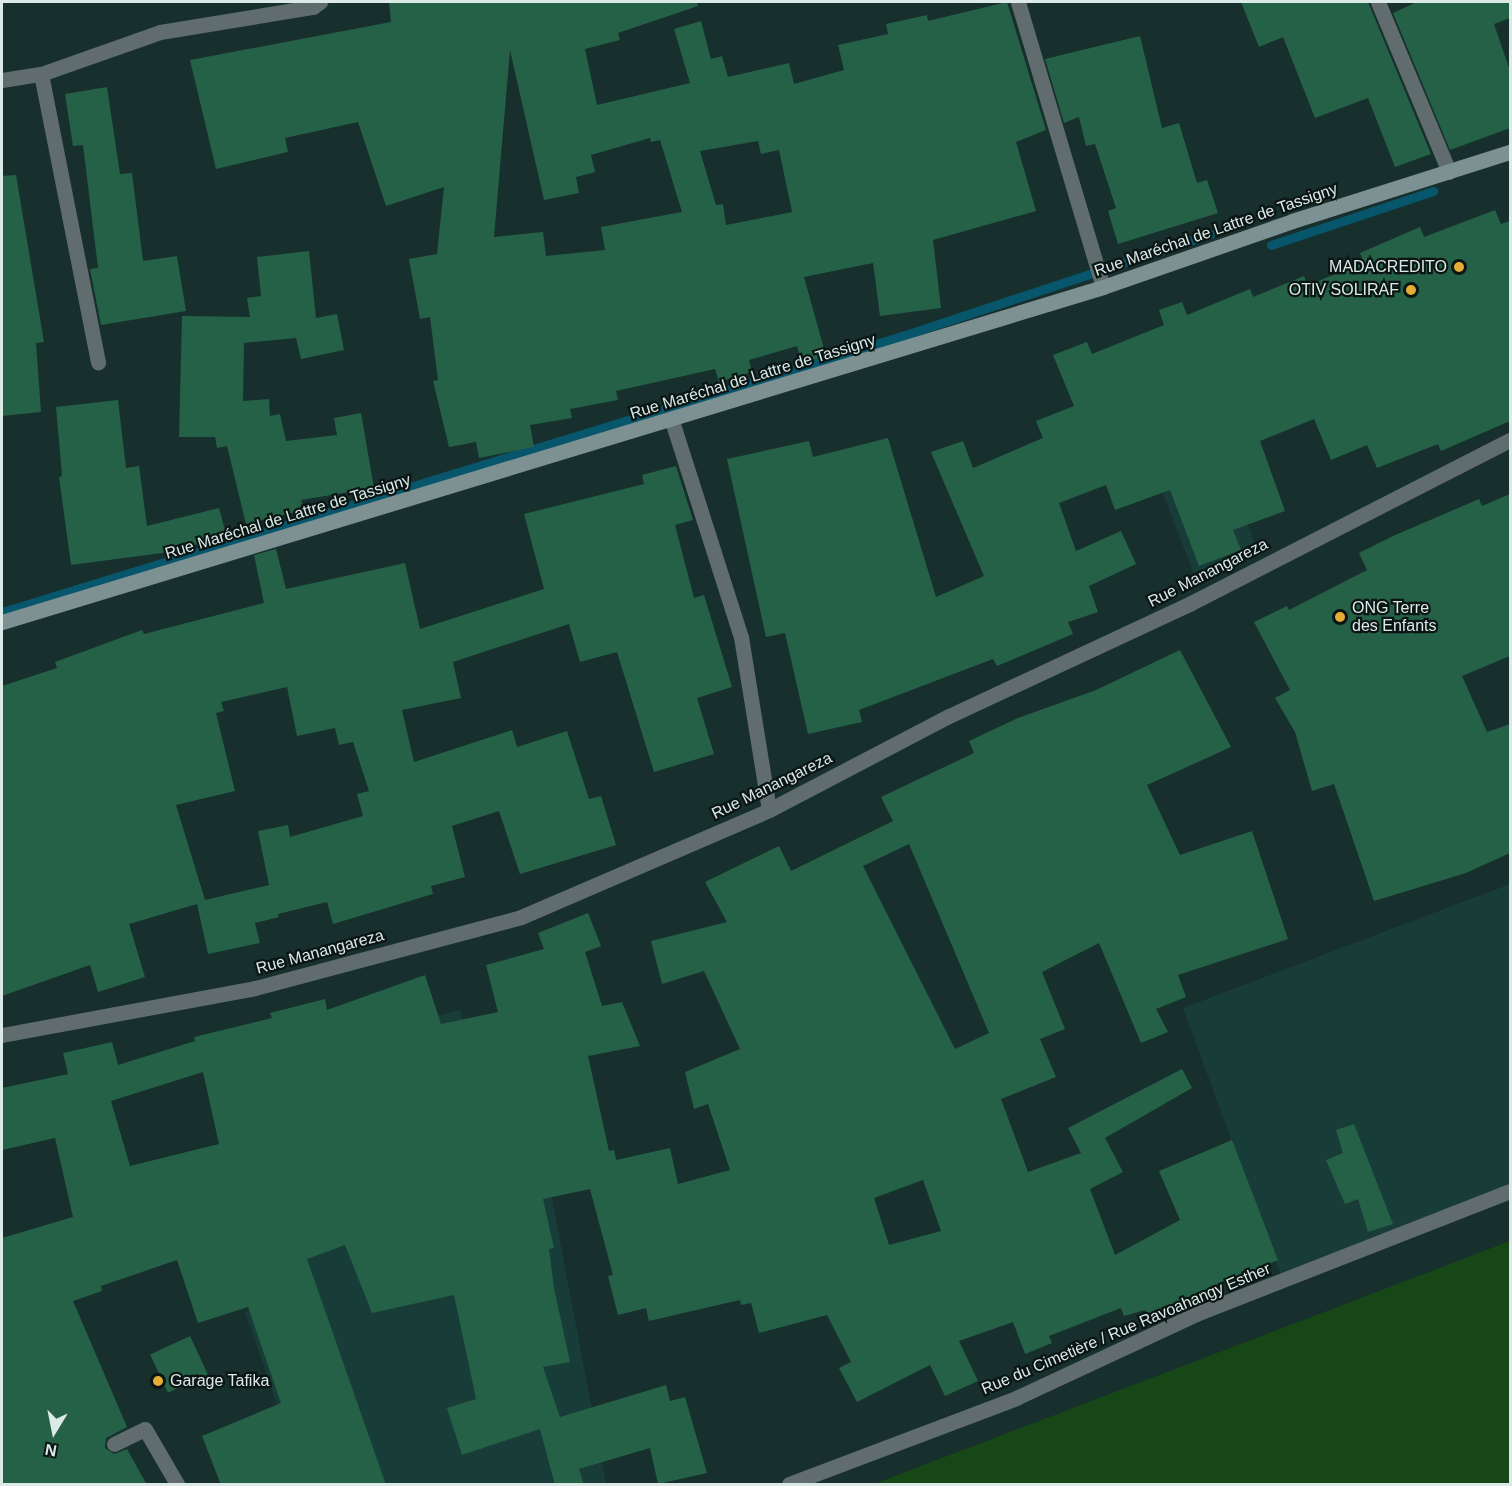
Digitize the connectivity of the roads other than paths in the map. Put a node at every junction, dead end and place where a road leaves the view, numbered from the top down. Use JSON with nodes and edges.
{"nodes":[{"id":1,"x":320,"y":2,"type":"edge"},
{"id":2,"x":1018,"y":2,"type":"edge"},
{"id":3,"x":1378,"y":2,"type":"edge"},
{"id":4,"x":41,"y":74,"type":"junction"},
{"id":5,"x":2,"y":80,"type":"edge"},
{"id":6,"x":1510,"y":152,"type":"edge"},
{"id":7,"x":1449,"y":172,"type":"junction"},
{"id":8,"x":1103,"y":287,"type":"junction"},
{"id":9,"x":98,"y":362,"type":"dead end"},
{"id":10,"x":672,"y":421,"type":"junction"},
{"id":11,"x":1510,"y":440,"type":"edge"},
{"id":12,"x":2,"y":622,"type":"edge"},
{"id":13,"x":769,"y":810,"type":"junction"},
{"id":14,"x":2,"y":1035,"type":"edge"},
{"id":15,"x":1510,"y":1191,"type":"edge"},
{"id":16,"x":114,"y":1444,"type":"dead end"},
{"id":17,"x":177,"y":1485,"type":"edge"},
{"id":18,"x":789,"y":1485,"type":"edge"}],
"edges":[{"from":1,"to":4,"type":"street"},
{"from":2,"to":8,"type":"street"},
{"from":3,"to":7,"type":"street"},
{"from":4,"to":5,"type":"street"},
{"from":4,"to":9,"type":"street"},
{"from":6,"to":7,"type":"street","name":"Rue Maréchal de Lattre de Tassigny"},
{"from":7,"to":8,"type":"street","name":"Rue Maréchal de Lattre de Tassigny"},
{"from":8,"to":10,"type":"street","name":"Rue Maréchal de Lattre de Tassigny"},
{"from":10,"to":12,"type":"street","name":"Rue Maréchal de Lattre de Tassigny"},
{"from":10,"to":13,"type":"street"},
{"from":11,"to":13,"type":"street","name":"Rue Manangareza"},
{"from":13,"to":14,"type":"street","name":"Rue Manangareza"},
{"from":15,"to":18,"type":"street","name":"Rue du Cimetière / Rue Ravoahangy Esther"},
{"from":16,"to":17,"type":"street"}]}
